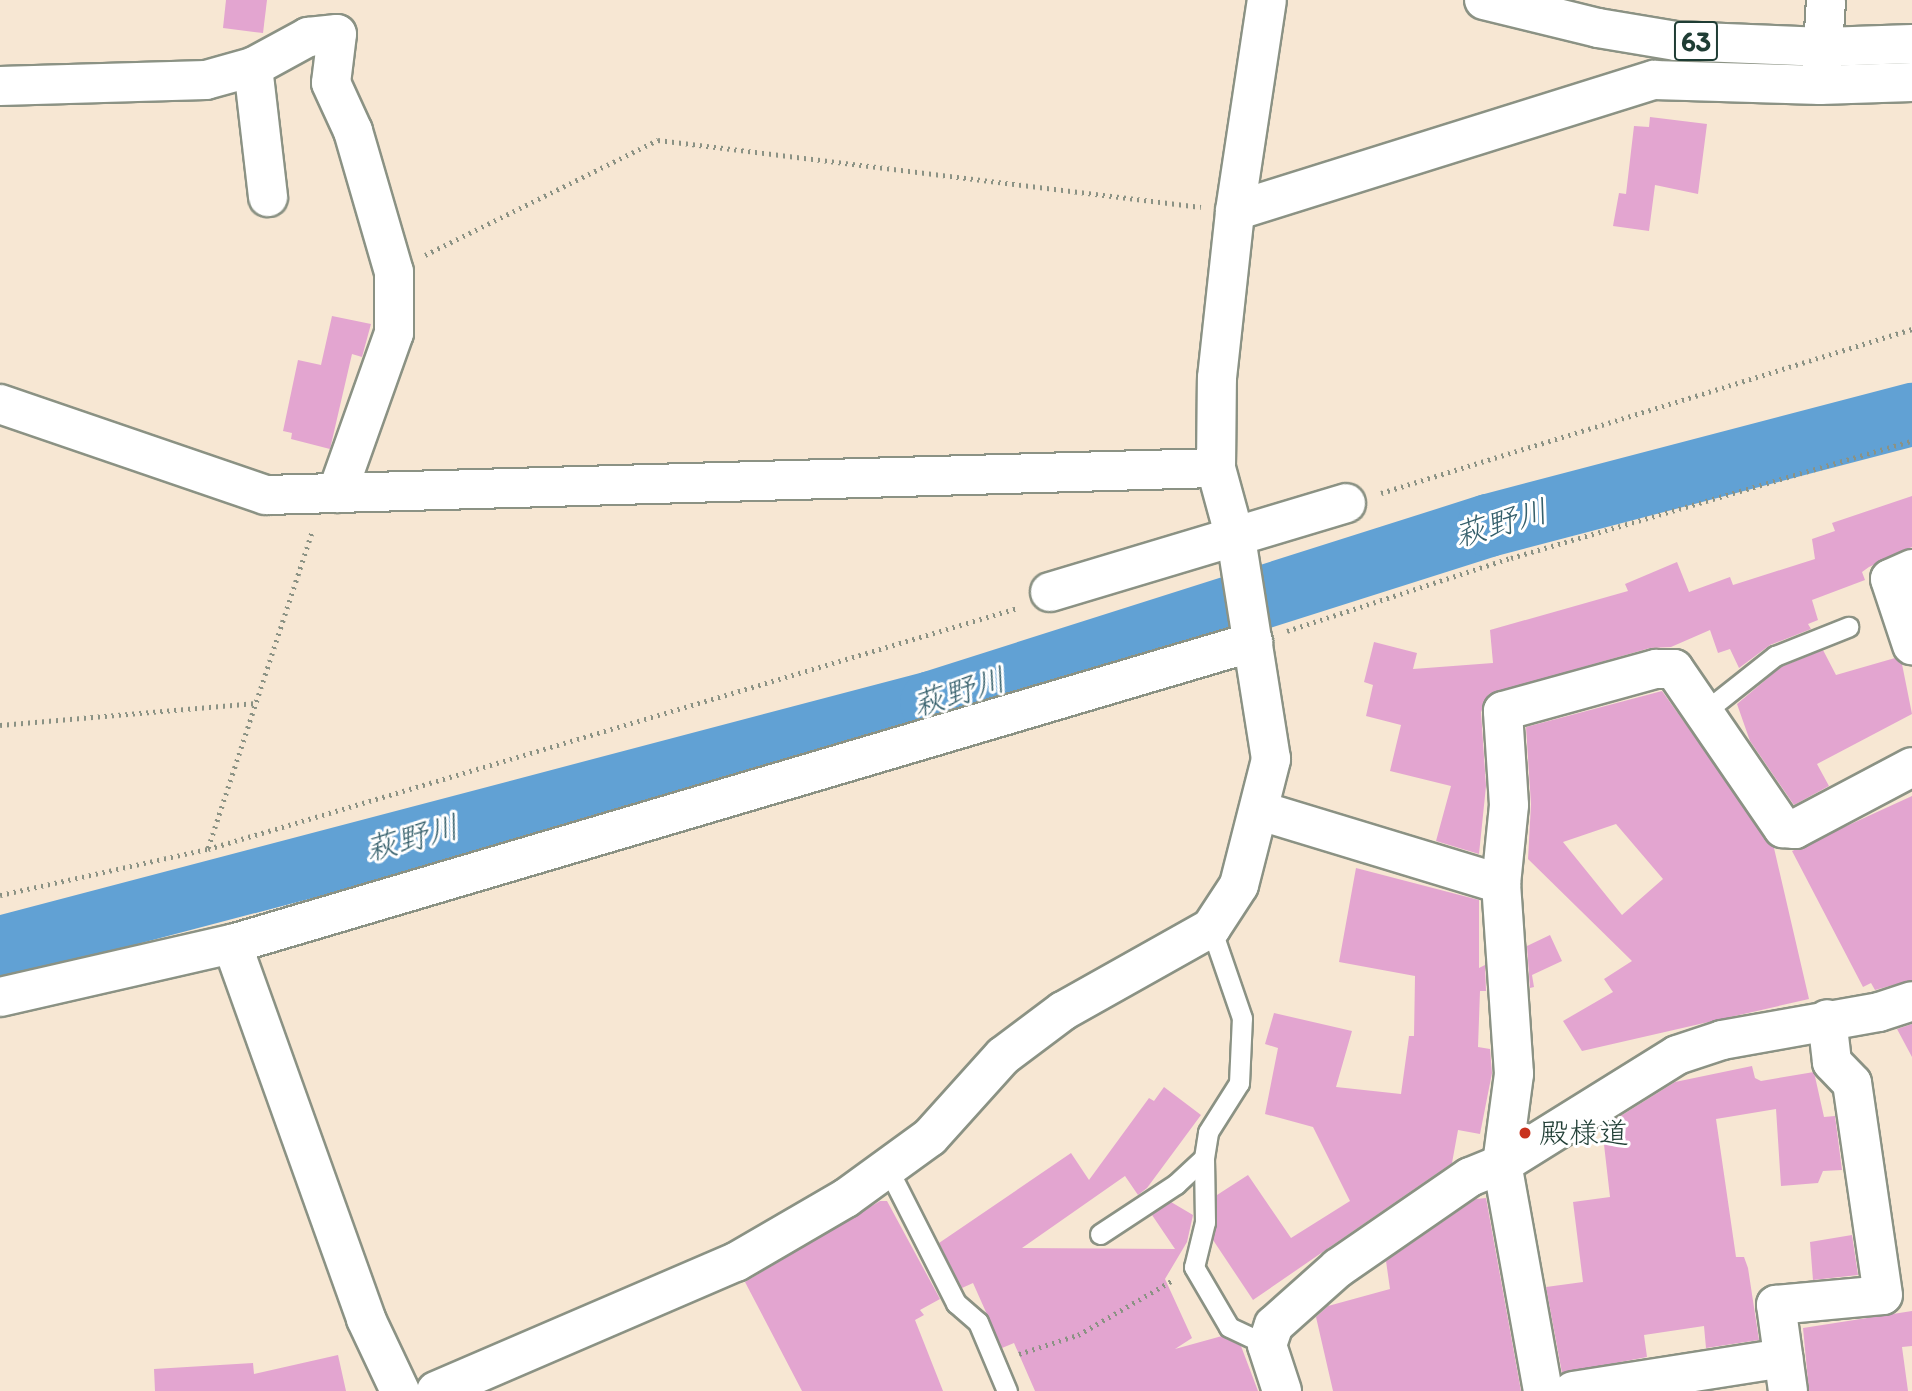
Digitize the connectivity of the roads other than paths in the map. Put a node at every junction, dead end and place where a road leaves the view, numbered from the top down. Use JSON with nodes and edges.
{"nodes":[{"id":1,"x":1267,"y":0,"type":"edge"},
{"id":2,"x":1484,"y":0,"type":"edge"},
{"id":3,"x":1826,"y":0,"type":"edge"},
{"id":4,"x":1912,"y":44,"type":"edge"},
{"id":5,"x":1824,"y":47,"type":"junction"},
{"id":6,"x":253,"y":68,"type":"junction"},
{"id":7,"x":1912,"y":82,"type":"edge"},
{"id":8,"x":1820,"y":85,"type":"junction"},
{"id":9,"x":0,"y":86,"type":"edge"},
{"id":10,"x":268,"y":197,"type":"dead end"},
{"id":11,"x":1235,"y":211,"type":"junction"},
{"id":12,"x":0,"y":404,"type":"edge"},
{"id":13,"x":1216,"y":468,"type":"junction"},
{"id":14,"x":331,"y":493,"type":"junction"},
{"id":15,"x":1346,"y":503,"type":"road end"},
{"id":16,"x":1235,"y":541,"type":"junction"},
{"id":17,"x":1912,"y":569,"type":"edge"},
{"id":18,"x":1050,"y":592,"type":"road end"},
{"id":19,"x":1848,"y":627,"type":"dead end"},
{"id":20,"x":1252,"y":635,"type":"junction"},
{"id":21,"x":1912,"y":645,"type":"edge"},
{"id":22,"x":1703,"y":713,"type":"junction"},
{"id":23,"x":1912,"y":767,"type":"edge"},
{"id":24,"x":1261,"y":811,"type":"junction"},
{"id":25,"x":1501,"y":884,"type":"junction"},
{"id":26,"x":1211,"y":928,"type":"junction"},
{"id":27,"x":232,"y":944,"type":"junction"},
{"id":28,"x":0,"y":997,"type":"edge"},
{"id":29,"x":1912,"y":1001,"type":"edge"},
{"id":30,"x":1827,"y":1019,"type":"junction"},
{"id":31,"x":1204,"y":1158,"type":"junction"},
{"id":32,"x":1502,"y":1164,"type":"junction"},
{"id":33,"x":887,"y":1167,"type":"junction"},
{"id":34,"x":1100,"y":1234,"type":"dead end"},
{"id":35,"x":1898,"y":1293,"type":"edge"},
{"id":36,"x":1267,"y":1345,"type":"junction"},
{"id":37,"x":1785,"y":1374,"type":"edge"},
{"id":38,"x":1698,"y":1382,"type":"edge"},
{"id":39,"x":400,"y":1391,"type":"edge"},
{"id":40,"x":436,"y":1391,"type":"edge"},
{"id":41,"x":1007,"y":1391,"type":"edge"},
{"id":42,"x":1282,"y":1391,"type":"edge"},
{"id":43,"x":1542,"y":1391,"type":"edge"},
{"id":44,"x":1573,"y":1391,"type":"edge"}],
"edges":[{"from":1,"to":11,"type":"street"},
{"from":2,"to":5,"type":"street","number":"63"},
{"from":3,"to":5,"type":"street"},
{"from":4,"to":5,"type":"street","number":"63"},
{"from":5,"to":8,"type":"street"},
{"from":6,"to":9,"type":"street"},
{"from":6,"to":10,"type":"street"},
{"from":6,"to":14,"type":"street"},
{"from":7,"to":8,"type":"street"},
{"from":8,"to":11,"type":"street"},
{"from":11,"to":13,"type":"street"},
{"from":12,"to":14,"type":"street"},
{"from":13,"to":14,"type":"street"},
{"from":13,"to":16,"type":"street"},
{"from":15,"to":16,"type":"street"},
{"from":16,"to":18,"type":"street"},
{"from":16,"to":20,"type":"street"},
{"from":17,"to":21,"type":"street"},
{"from":19,"to":22,"type":"lane"},
{"from":20,"to":24,"type":"street"},
{"from":20,"to":27,"type":"street"},
{"from":22,"to":23,"type":"street"},
{"from":22,"to":25,"type":"street"},
{"from":24,"to":25,"type":"street"},
{"from":24,"to":26,"type":"street"},
{"from":25,"to":32,"type":"street"},
{"from":26,"to":31,"type":"lane"},
{"from":26,"to":33,"type":"street"},
{"from":27,"to":28,"type":"street"},
{"from":27,"to":39,"type":"street"},
{"from":29,"to":30,"type":"street"},
{"from":30,"to":32,"type":"street"},
{"from":30,"to":35,"type":"street"},
{"from":31,"to":34,"type":"lane"},
{"from":31,"to":36,"type":"lane"},
{"from":32,"to":36,"type":"street"},
{"from":32,"to":43,"type":"street"},
{"from":33,"to":40,"type":"street"},
{"from":33,"to":41,"type":"lane"},
{"from":35,"to":37,"type":"street"},
{"from":36,"to":42,"type":"street"},
{"from":37,"to":38,"type":"street"},
{"from":38,"to":44,"type":"street"}]}
